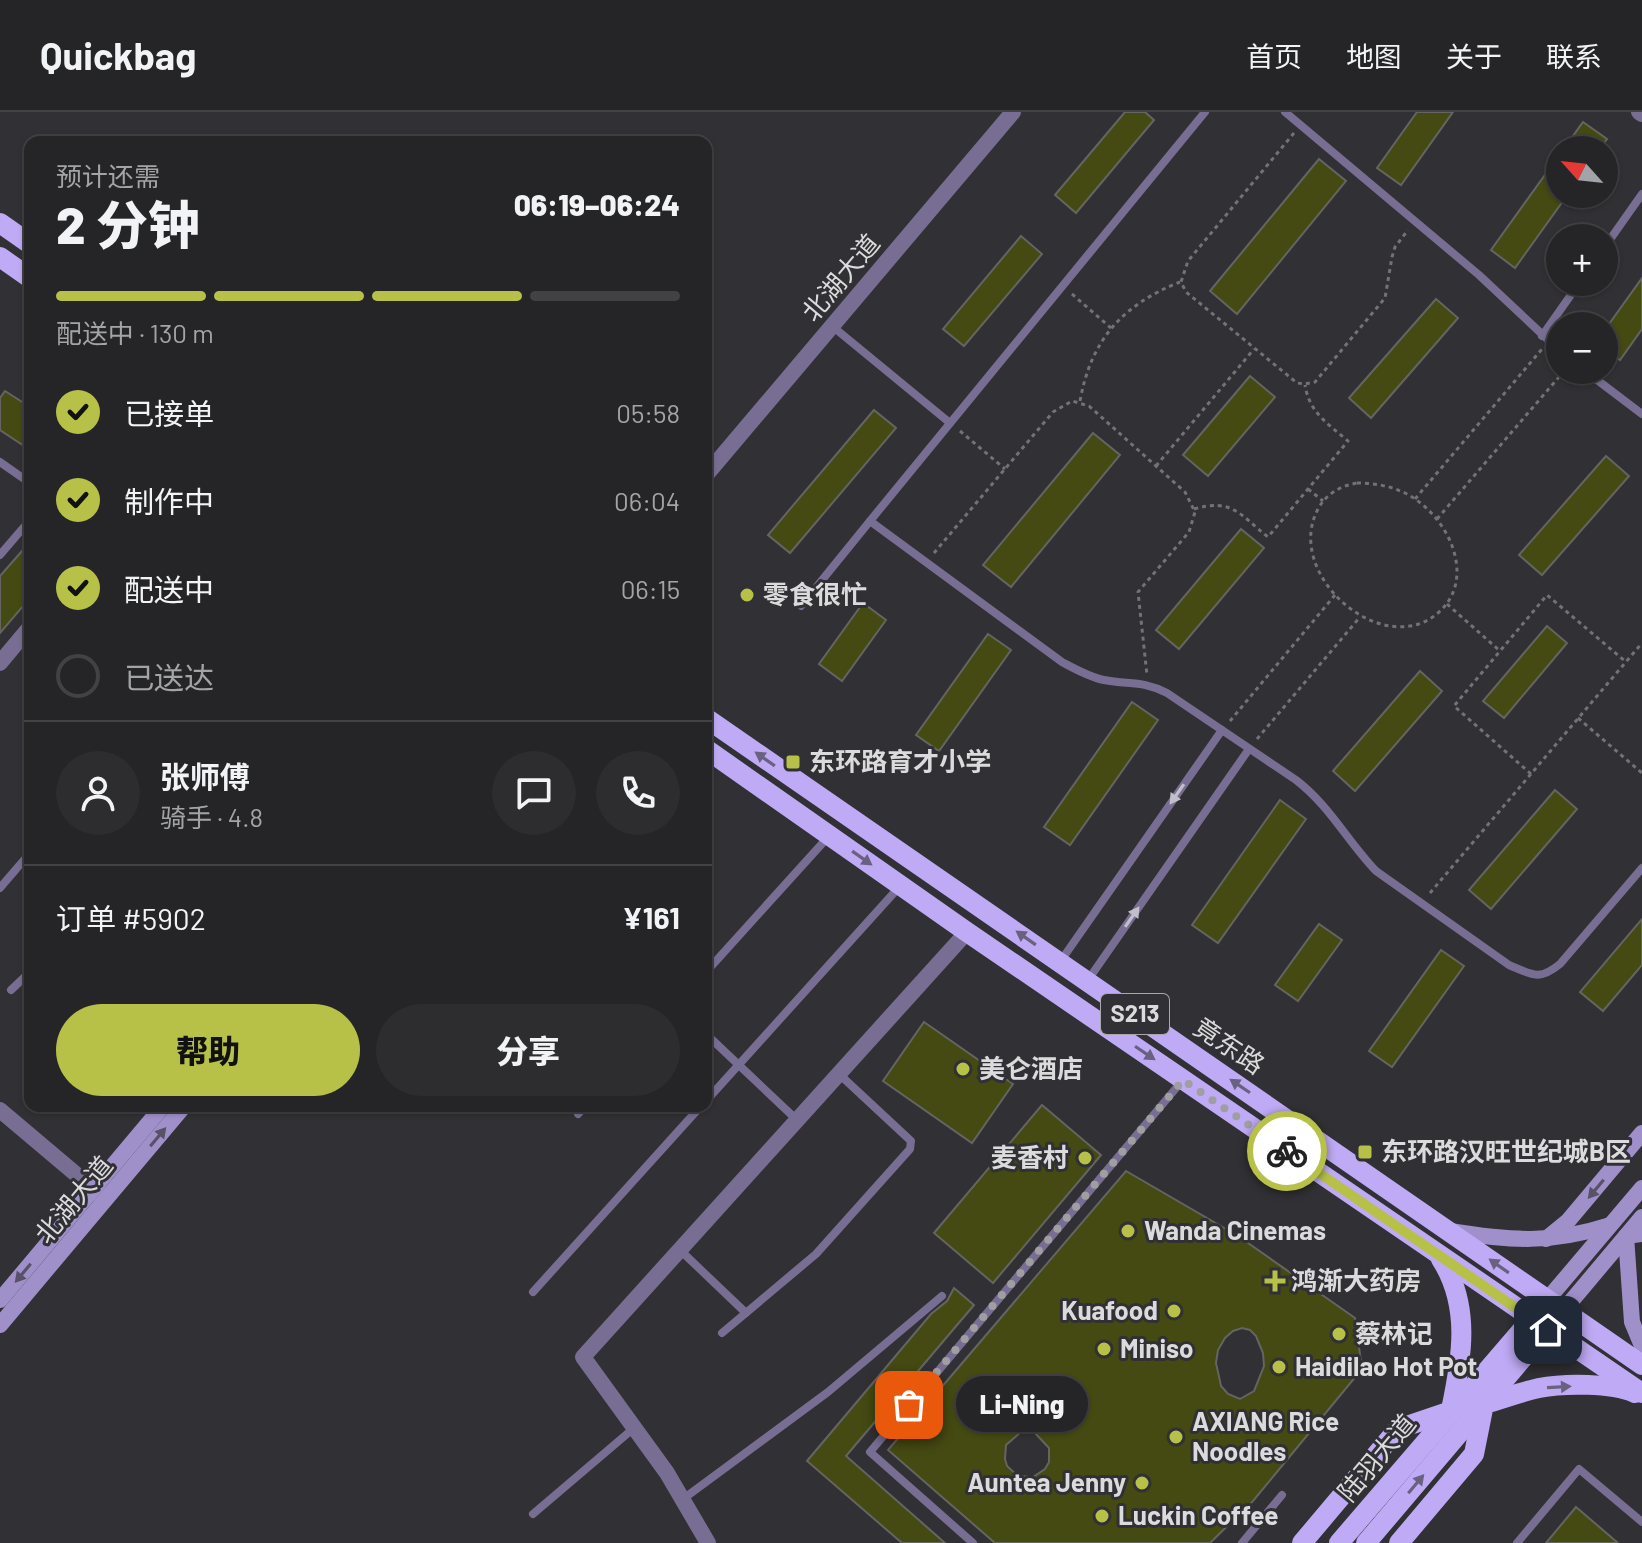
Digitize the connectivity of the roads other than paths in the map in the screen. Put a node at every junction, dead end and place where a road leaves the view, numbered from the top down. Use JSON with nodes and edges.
{"nodes":[{"id":1,"x":1013,"y":112,"type":"edge"},
{"id":2,"x":1205,"y":112,"type":"edge"},
{"id":3,"x":1285,"y":112,"type":"edge"},
{"id":4,"x":1642,"y":194,"type":"edge"},
{"id":5,"x":0,"y":223,"type":"edge"},
{"id":6,"x":1618,"y":228,"type":"edge"},
{"id":7,"x":24,"y":240,"type":"edge"},
{"id":8,"x":0,"y":257,"type":"edge"},
{"id":9,"x":24,"y":274,"type":"edge"},
{"id":10,"x":1571,"y":296,"type":"edge"},
{"id":11,"x":832,"y":326,"type":"junction"},
{"id":12,"x":1545,"y":339,"type":"joint"},
{"id":13,"x":1602,"y":384,"type":"edge"},
{"id":14,"x":1642,"y":414,"type":"edge"},
{"id":15,"x":950,"y":423,"type":"junction"},
{"id":16,"x":0,"y":462,"type":"edge"},
{"id":17,"x":712,"y":468,"type":"edge"},
{"id":18,"x":24,"y":479,"type":"edge"},
{"id":19,"x":870,"y":521,"type":"junction"},
{"id":20,"x":24,"y":527,"type":"edge"},
{"id":21,"x":0,"y":555,"type":"edge"},
{"id":22,"x":801,"y":606,"type":"dead end"},
{"id":23,"x":24,"y":634,"type":"edge"},
{"id":24,"x":0,"y":663,"type":"edge"},
{"id":25,"x":712,"y":722,"type":"edge"},
{"id":26,"x":1222,"y":730,"type":"junction"},
{"id":27,"x":1249,"y":749,"type":"junction"},
{"id":28,"x":712,"y":753,"type":"edge"},
{"id":29,"x":829,"y":835,"type":"junction"},
{"id":30,"x":24,"y":860,"type":"edge"},
{"id":31,"x":1642,"y":868,"type":"edge"},
{"id":32,"x":901,"y":885,"type":"junction"},
{"id":33,"x":0,"y":888,"type":"edge"},
{"id":34,"x":967,"y":932,"type":"junction"},
{"id":35,"x":1060,"y":962,"type":"junction"},
{"id":36,"x":712,"y":965,"type":"edge"},
{"id":37,"x":24,"y":978,"type":"edge"},
{"id":38,"x":1088,"y":981,"type":"junction"},
{"id":39,"x":11,"y":990,"type":"dead end"},
{"id":40,"x":712,"y":1040,"type":"edge"},
{"id":41,"x":739,"y":1065,"type":"junction"},
{"id":42,"x":839,"y":1074,"type":"junction"},
{"id":43,"x":1183,"y":1080,"type":"junction"},
{"id":44,"x":712,"y":1094,"type":"edge"},
{"id":45,"x":0,"y":1110,"type":"edge"},
{"id":46,"x":159,"y":1112,"type":"edge"},
{"id":47,"x":178,"y":1112,"type":"edge"},
{"id":48,"x":696,"y":1112,"type":"edge"},
{"id":49,"x":797,"y":1120,"type":"junction"},
{"id":50,"x":1642,"y":1133,"type":"edge"},
{"id":51,"x":1642,"y":1188,"type":"edge"},
{"id":52,"x":99,"y":1194,"type":"junction"},
{"id":53,"x":1642,"y":1217,"type":"edge"},
{"id":54,"x":1610,"y":1225,"type":"junction"},
{"id":55,"x":1450,"y":1231,"type":"junction"},
{"id":56,"x":1634,"y":1235,"type":"edge"},
{"id":57,"x":1545,"y":1239,"type":"junction"},
{"id":58,"x":680,"y":1250,"type":"junction"},
{"id":59,"x":1437,"y":1252,"type":"junction"},
{"id":60,"x":533,"y":1292,"type":"dead end"},
{"id":61,"x":942,"y":1296,"type":"dead end"},
{"id":62,"x":0,"y":1300,"type":"edge"},
{"id":63,"x":1555,"y":1306,"type":"junction"},
{"id":64,"x":746,"y":1313,"type":"junction"},
{"id":65,"x":1540,"y":1324,"type":"junction"},
{"id":66,"x":0,"y":1325,"type":"edge"},
{"id":67,"x":722,"y":1333,"type":"dead end"},
{"id":68,"x":1642,"y":1346,"type":"edge"},
{"id":69,"x":1642,"y":1365,"type":"edge"},
{"id":70,"x":1642,"y":1394,"type":"edge"},
{"id":71,"x":1484,"y":1404,"type":"junction"},
{"id":72,"x":1451,"y":1411,"type":"junction"},
{"id":73,"x":634,"y":1428,"type":"junction"},
{"id":74,"x":1282,"y":1495,"type":"dead end"},
{"id":75,"x":682,"y":1500,"type":"junction"},
{"id":76,"x":533,"y":1514,"type":"dead end"},
{"id":77,"x":1642,"y":1522,"type":"edge"},
{"id":78,"x":708,"y":1543,"type":"edge"},
{"id":79,"x":973,"y":1543,"type":"edge"},
{"id":80,"x":1242,"y":1543,"type":"edge"},
{"id":81,"x":1302,"y":1543,"type":"edge"},
{"id":82,"x":1339,"y":1543,"type":"edge"},
{"id":83,"x":1366,"y":1543,"type":"edge"},
{"id":84,"x":1399,"y":1543,"type":"edge"},
{"id":85,"x":1517,"y":1543,"type":"edge"}],
"edges":[{"from":1,"to":11,"type":"street","name":"北湖大道"},
{"from":2,"to":15,"type":"lane"},
{"from":3,"to":12,"type":"lane"},
{"from":4,"to":6,"type":"lane"},
{"from":5,"to":7,"type":"main road"},
{"from":8,"to":9,"type":"main road"},
{"from":10,"to":12,"type":"lane"},
{"from":11,"to":15,"type":"lane"},
{"from":11,"to":17,"type":"street","name":"北湖大道"},
{"from":13,"to":14,"type":"lane"},
{"from":15,"to":19,"type":"lane"},
{"from":16,"to":18,"type":"lane"},
{"from":19,"to":22,"type":"lane"},
{"from":19,"to":26,"type":"lane"},
{"from":20,"to":21,"type":"lane"},
{"from":23,"to":24,"type":"street"},
{"from":35,"to":25,"type":"main road","name":"竟东路","number":"S213","one_way":true},
{"from":26,"to":27,"type":"lane"},
{"from":26,"to":35,"type":"lane","one_way":true},
{"from":27,"to":31,"type":"lane"},
{"from":38,"to":27,"type":"lane","one_way":true},
{"from":28,"to":29,"type":"main road","name":"竟东路","number":"S213"},
{"from":29,"to":32,"type":"main road","name":"竟东路","number":"S213","one_way":true},
{"from":29,"to":36,"type":"lane"},
{"from":30,"to":33,"type":"lane"},
{"from":32,"to":34,"type":"main road","name":"竟东路","number":"S213"},
{"from":32,"to":41,"type":"lane"},
{"from":34,"to":42,"type":"street"},
{"from":34,"to":43,"type":"main road","name":"竟东路","number":"S213","one_way":true},
{"from":35,"to":38,"type":"main road","name":"竟东路","number":"S213"},
{"from":37,"to":39,"type":"lane"},
{"from":55,"to":38,"type":"main road","name":"竟东路","number":"S213","one_way":true},
{"from":40,"to":41,"type":"lane"},
{"from":41,"to":44,"type":"lane"},
{"from":41,"to":49,"type":"lane"},
{"from":42,"to":49,"type":"street"},
{"from":42,"to":64,"type":"lane"},
{"from":43,"to":59,"type":"main road","name":"竟东路","number":"S213"},
{"from":43,"to":79,"type":"lane"},
{"from":45,"to":52,"type":"street"},
{"from":46,"to":52,"type":"main road","name":"北湖大道"},
{"from":52,"to":47,"type":"main road","name":"北湖大道","one_way":true},
{"from":48,"to":60,"type":"lane"},
{"from":49,"to":58,"type":"street"},
{"from":50,"to":57,"type":"main road","one_way":true},
{"from":51,"to":54,"type":"main road","name":"陆羽大道"},
{"from":52,"to":62,"type":"main road","name":"北湖大道","one_way":true},
{"from":52,"to":66,"type":"main road","name":"北湖大道"},
{"from":53,"to":56,"type":"main road","name":"陆羽大道"},
{"from":54,"to":57,"type":"main road"},
{"from":54,"to":63,"type":"main road","name":"陆羽大道"},
{"from":55,"to":57,"type":"main road"},
{"from":63,"to":55,"type":"main road","name":"竟东路","number":"S213","one_way":true},
{"from":56,"to":63,"type":"main road","name":"陆羽大道"},
{"from":56,"to":68,"type":"main road"},
{"from":58,"to":64,"type":"lane"},
{"from":58,"to":73,"type":"street"},
{"from":59,"to":65,"type":"main road","name":"竟东路","number":"S213"},
{"from":59,"to":72,"type":"main road"},
{"from":61,"to":75,"type":"lane"},
{"from":63,"to":65,"type":"main road","name":"陆羽大道"},
{"from":63,"to":69,"type":"main road","name":"竟东路","number":"S213"},
{"from":64,"to":67,"type":"lane"},
{"from":65,"to":70,"type":"main road","name":"竟东路","number":"S213"},
{"from":65,"to":71,"type":"main road","name":"陆羽大道"},
{"from":65,"to":72,"type":"main road","name":"陆羽大道"},
{"from":71,"to":70,"type":"main road","one_way":true},
{"from":83,"to":71,"type":"main road","name":"陆羽大道","one_way":true},
{"from":71,"to":84,"type":"main road"},
{"from":72,"to":81,"type":"main road"},
{"from":72,"to":82,"type":"main road","name":"陆羽大道"},
{"from":73,"to":75,"type":"street"},
{"from":73,"to":76,"type":"lane"},
{"from":74,"to":80,"type":"lane"},
{"from":75,"to":78,"type":"street"},
{"from":77,"to":85,"type":"lane"}]}
